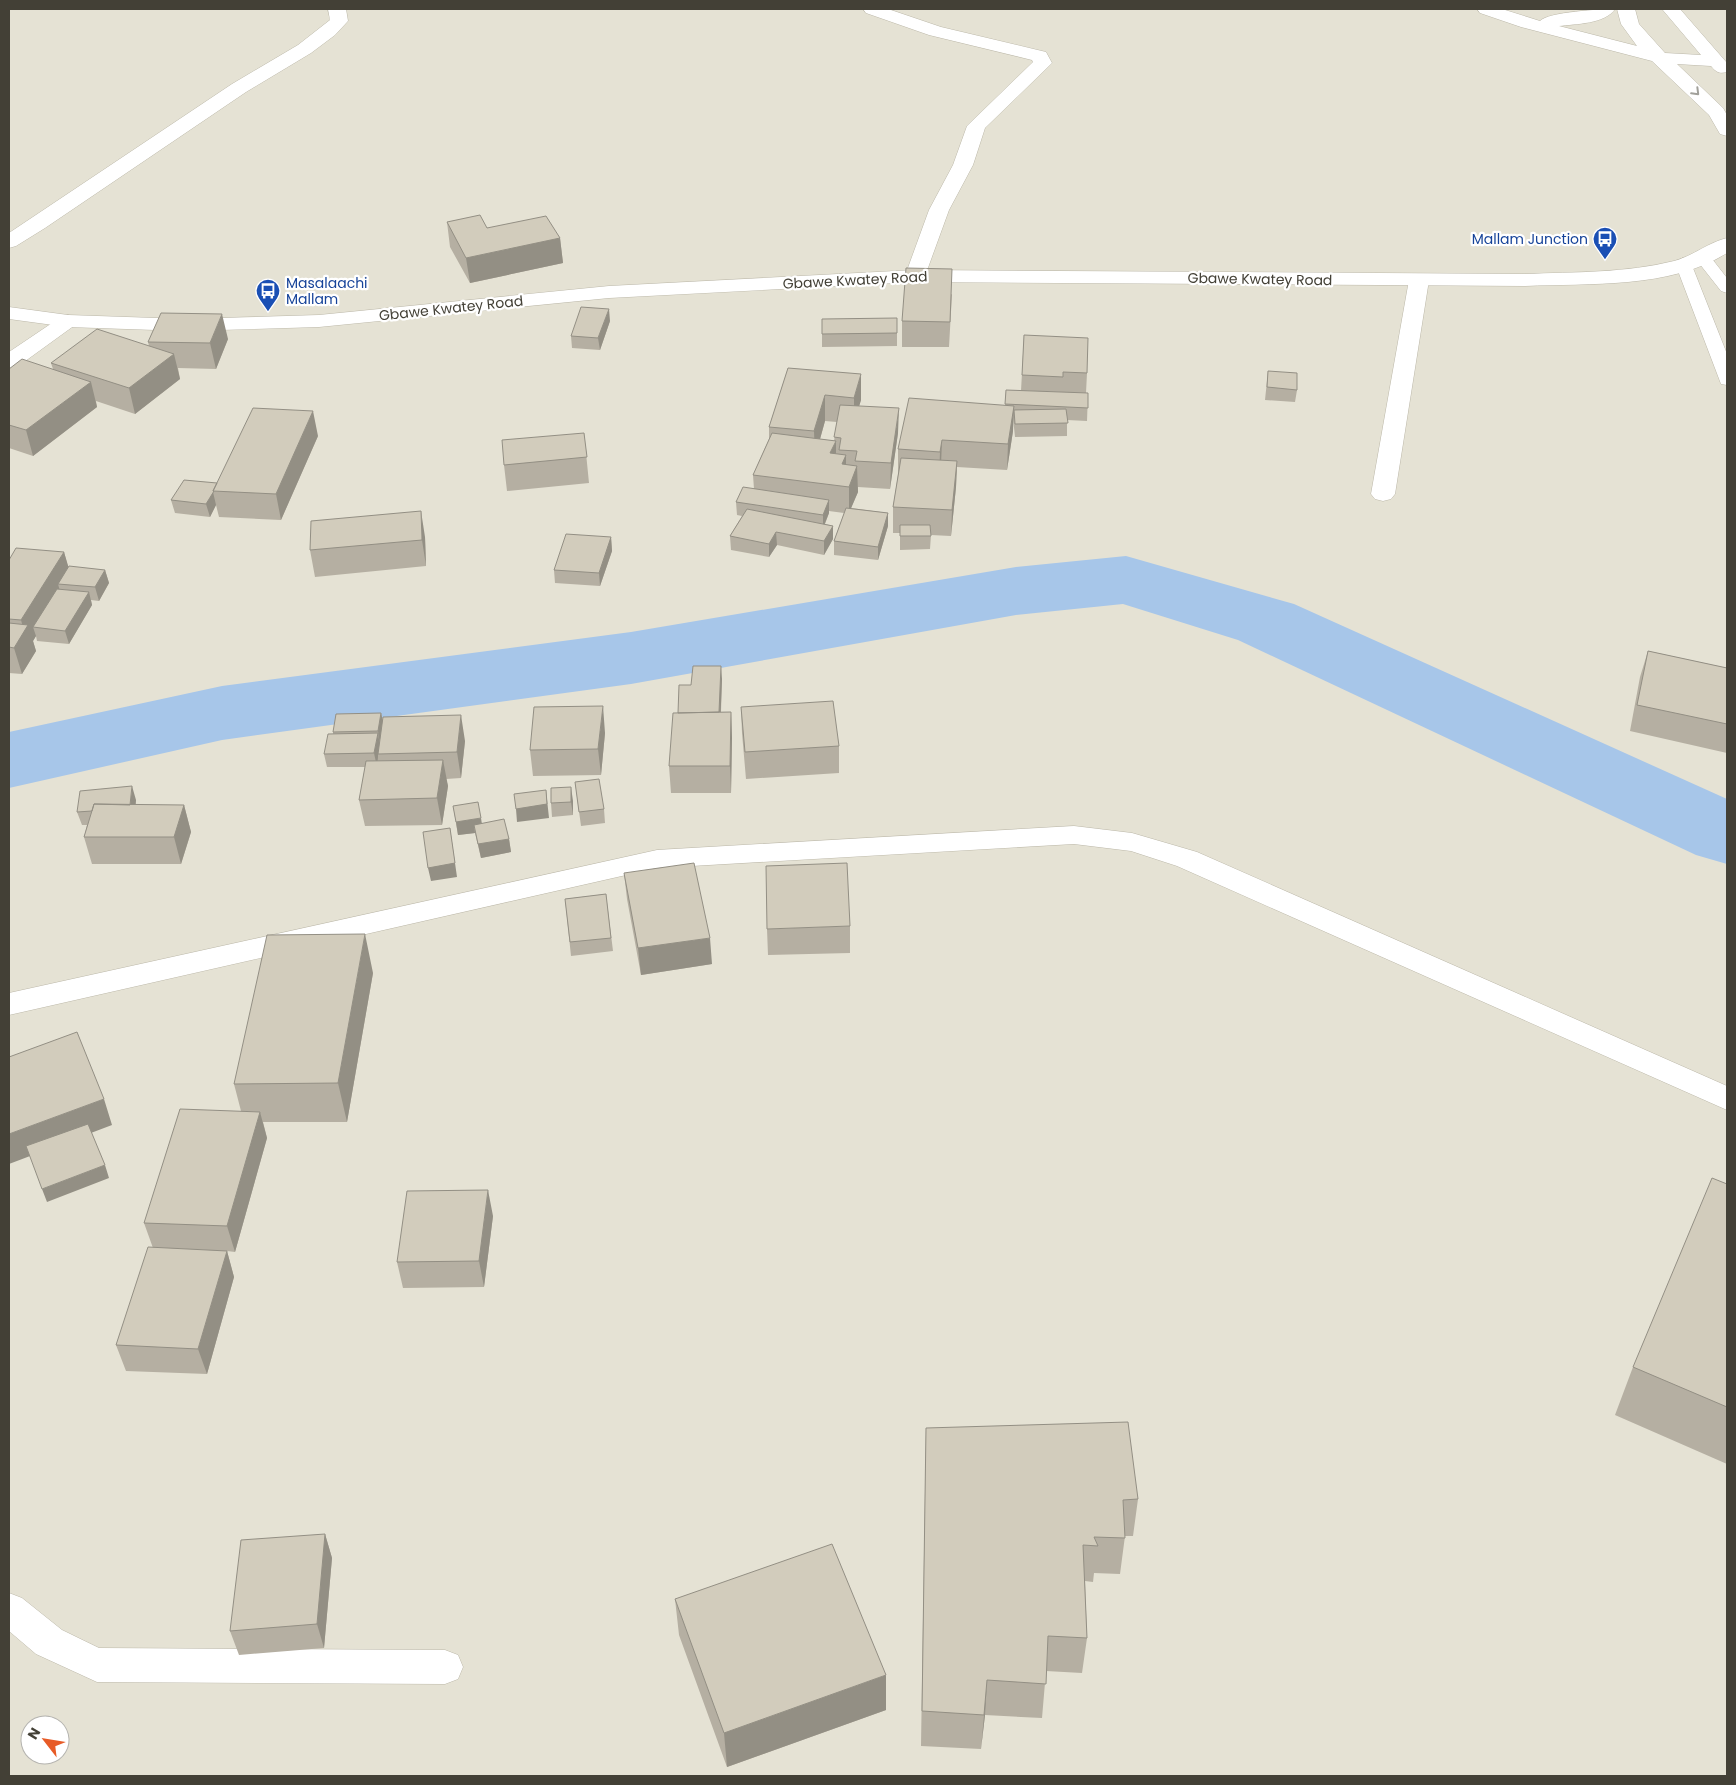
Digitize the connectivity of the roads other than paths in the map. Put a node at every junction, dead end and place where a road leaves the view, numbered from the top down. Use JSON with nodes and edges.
{"nodes":[{"id":1,"x":337,"y":9,"type":"edge"},
{"id":2,"x":872,"y":9,"type":"edge"},
{"id":3,"x":1486,"y":9,"type":"edge"},
{"id":4,"x":1606,"y":9,"type":"edge"},
{"id":5,"x":1626,"y":9,"type":"edge"},
{"id":6,"x":1670,"y":9,"type":"edge"},
{"id":7,"x":1527,"y":23,"type":"junction"},
{"id":8,"x":1662,"y":58,"type":"junction"},
{"id":9,"x":1722,"y":67,"type":"edge"},
{"id":10,"x":1727,"y":130,"type":"edge"},
{"id":11,"x":9,"y":242,"type":"edge"},
{"id":12,"x":1727,"y":244,"type":"edge"},
{"id":13,"x":1703,"y":258,"type":"junction"},
{"id":14,"x":1682,"y":263,"type":"junction"},
{"id":15,"x":915,"y":276,"type":"junction"},
{"id":16,"x":1419,"y":280,"type":"junction"},
{"id":17,"x":1727,"y":288,"type":"edge"},
{"id":18,"x":9,"y":313,"type":"edge"},
{"id":19,"x":68,"y":321,"type":"junction"},
{"id":20,"x":9,"y":362,"type":"edge"},
{"id":21,"x":1727,"y":380,"type":"edge"},
{"id":22,"x":1383,"y":494,"type":"dead end"},
{"id":23,"x":9,"y":1004,"type":"edge"},
{"id":24,"x":1727,"y":1099,"type":"edge"},
{"id":25,"x":9,"y":1609,"type":"edge"},
{"id":26,"x":445,"y":1667,"type":"dead end"}],
"edges":[{"from":1,"to":11,"type":"street"},
{"from":2,"to":15,"type":"street"},
{"from":3,"to":7,"type":"street"},
{"from":4,"to":7,"type":"street"},
{"from":5,"to":8,"type":"street"},
{"from":6,"to":9,"type":"street"},
{"from":7,"to":8,"type":"street"},
{"from":8,"to":9,"type":"street"},
{"from":8,"to":10,"type":"street","one_way":true},
{"from":12,"to":13,"type":"street","name":"Gbawe Kwatey Road"},
{"from":13,"to":14,"type":"street","name":"Gbawe Kwatey Road"},
{"from":13,"to":17,"type":"lane"},
{"from":14,"to":16,"type":"street","name":"Gbawe Kwatey Road"},
{"from":14,"to":21,"type":"lane"},
{"from":15,"to":16,"type":"street","name":"Gbawe Kwatey Road"},
{"from":15,"to":19,"type":"street","name":"Gbawe Kwatey Road"},
{"from":16,"to":22,"type":"street"},
{"from":18,"to":19,"type":"street","name":"Gbawe Kwatey Road"},
{"from":19,"to":20,"type":"street"},
{"from":23,"to":24,"type":"street"},
{"from":25,"to":26,"type":"street"}]}
